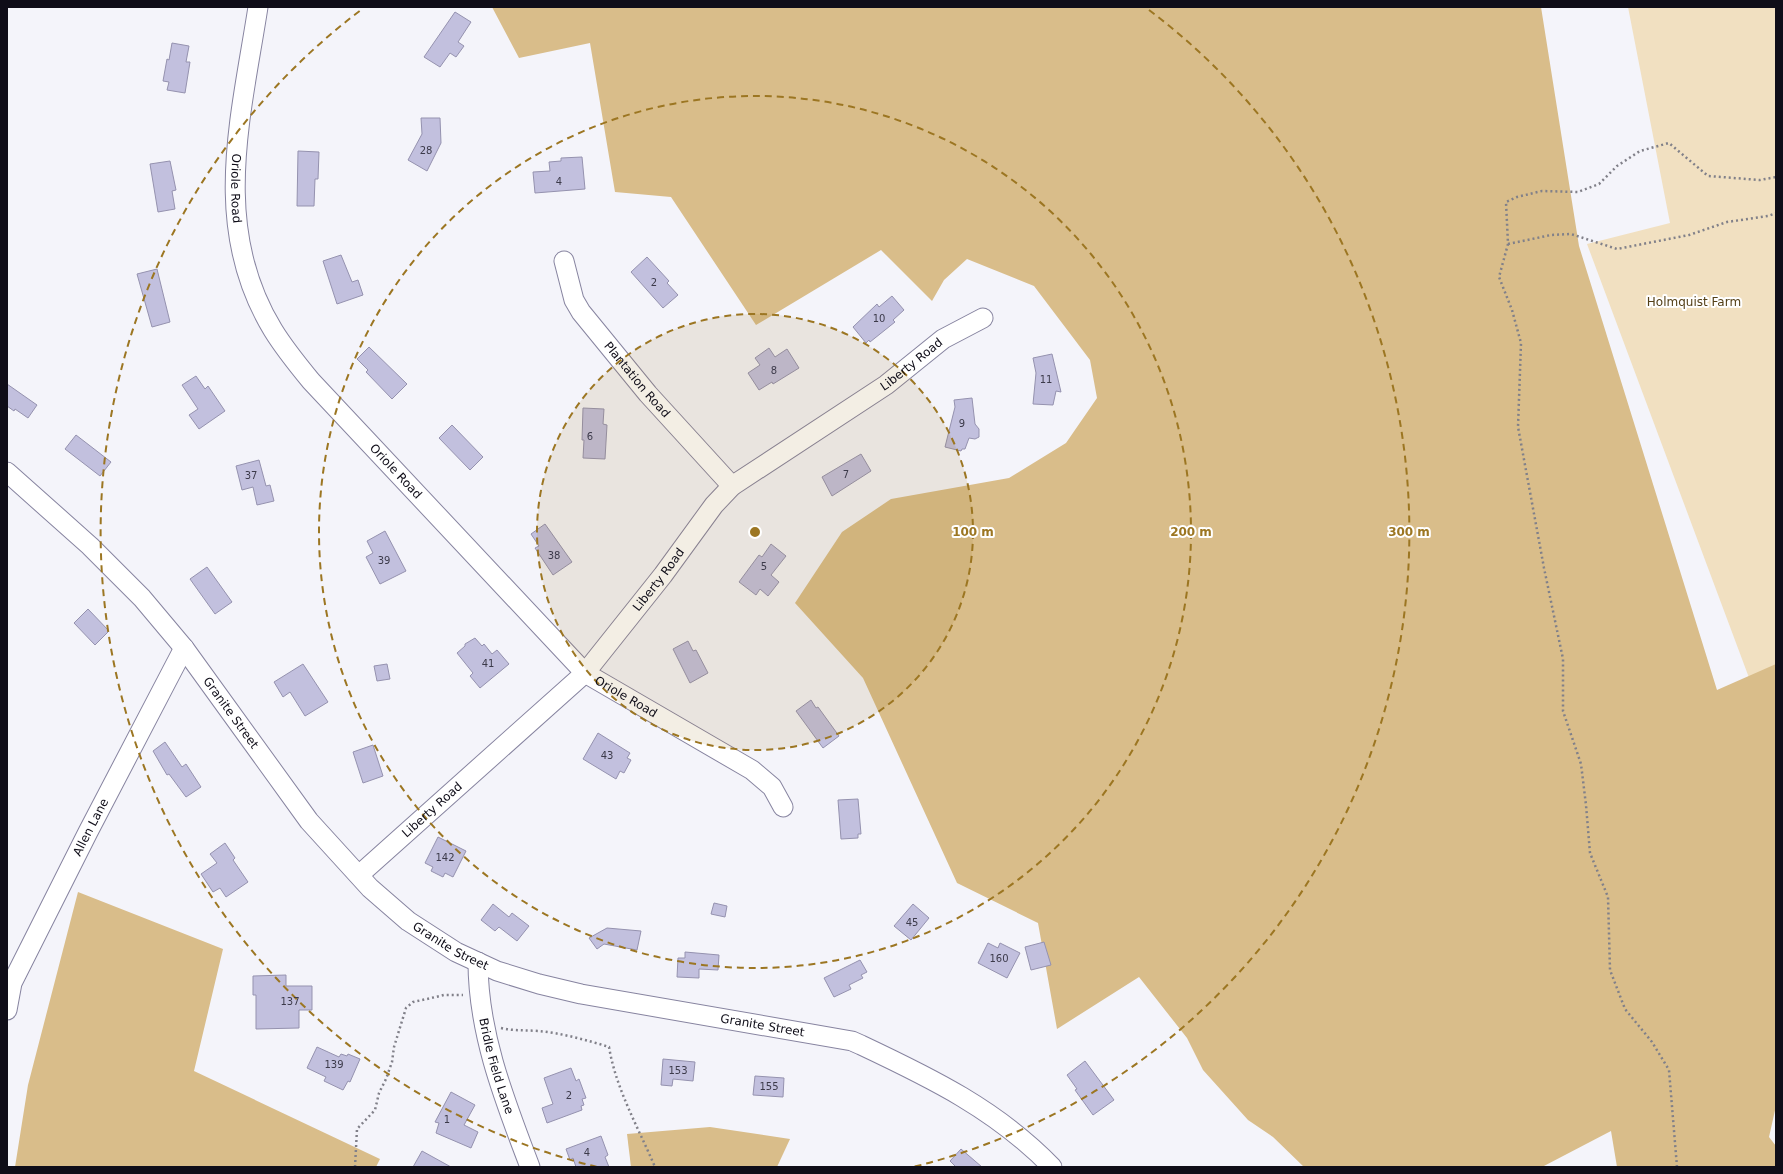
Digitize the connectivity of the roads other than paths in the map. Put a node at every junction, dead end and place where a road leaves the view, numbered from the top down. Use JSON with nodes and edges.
{"nodes":[{"id":1,"x":258,"y":7,"type":"edge"},
{"id":2,"x":564,"y":261,"type":"dead end"},
{"id":3,"x":983,"y":318,"type":"dead end"},
{"id":4,"x":7,"y":472,"type":"edge"},
{"id":5,"x":732,"y":486,"type":"junction"},
{"id":6,"x":184,"y":648,"type":"junction"},
{"id":7,"x":585,"y":673,"type":"junction"},
{"id":8,"x":783,"y":807,"type":"dead end"},
{"id":9,"x":359,"y":875,"type":"junction"},
{"id":10,"x":478,"y":962,"type":"junction"},
{"id":11,"x":7,"y":1010,"type":"edge"},
{"id":12,"x":530,"y":1167,"type":"edge"},
{"id":13,"x":1052,"y":1167,"type":"edge"}],
"edges":[{"from":1,"to":7,"type":"street","name":"Oriole Road"},
{"from":2,"to":5,"type":"street","name":"Plantation Road"},
{"from":3,"to":5,"type":"street","name":"Liberty Road"},
{"from":4,"to":6,"type":"street","name":"Granite Street"},
{"from":5,"to":7,"type":"street","name":"Liberty Road"},
{"from":6,"to":9,"type":"street","name":"Granite Street"},
{"from":6,"to":11,"type":"street","name":"Allen Lane"},
{"from":7,"to":8,"type":"street","name":"Oriole Road"},
{"from":7,"to":9,"type":"street","name":"Liberty Road"},
{"from":9,"to":10,"type":"street","name":"Granite Street"},
{"from":10,"to":12,"type":"street","name":"Bridle Field Lane"},
{"from":10,"to":13,"type":"street","name":"Granite Street"}]}
